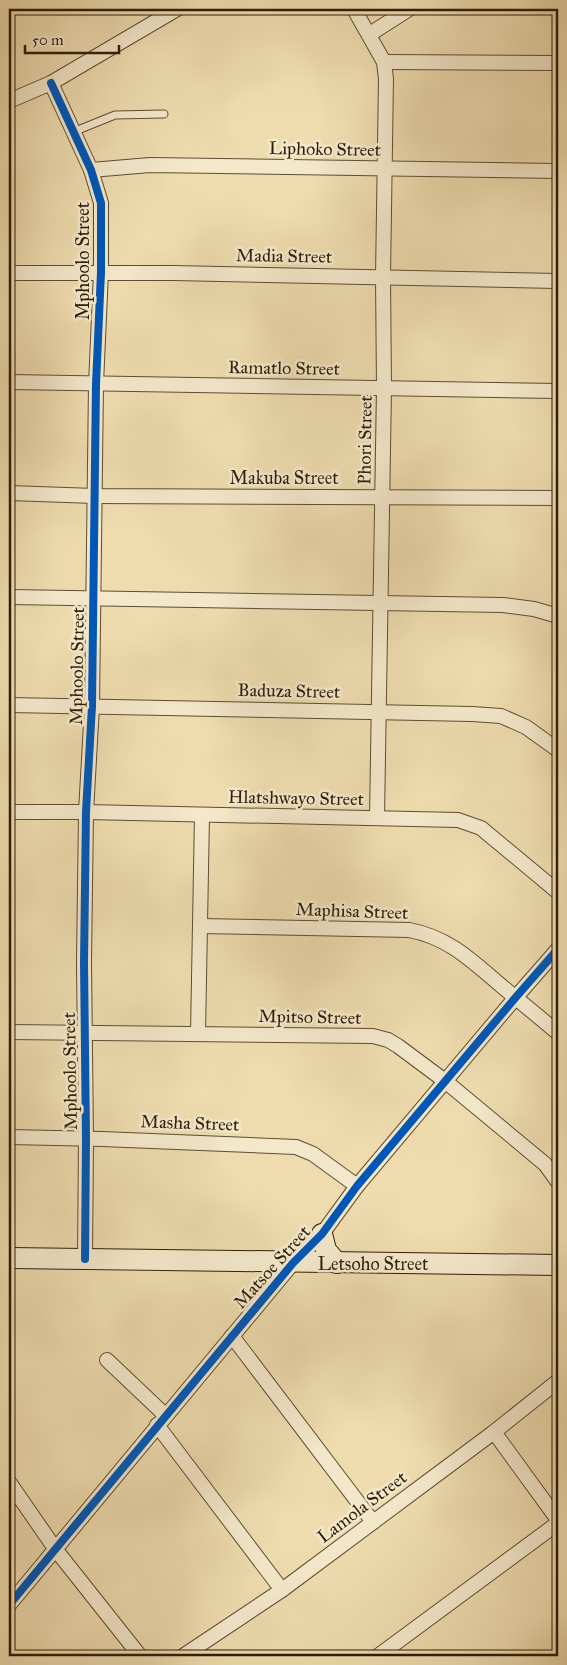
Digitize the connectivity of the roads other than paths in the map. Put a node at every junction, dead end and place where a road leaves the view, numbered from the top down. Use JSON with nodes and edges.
{"nodes":[{"id":1,"x":178,"y":9,"type":"edge"},
{"id":2,"x":354,"y":9,"type":"edge"},
{"id":3,"x":409,"y":9,"type":"edge"},
{"id":4,"x":370,"y":34,"type":"junction"},
{"id":5,"x":384,"y":62,"type":"junction"},
{"id":6,"x":558,"y":63,"type":"edge"},
{"id":7,"x":51,"y":83,"type":"junction"},
{"id":8,"x":9,"y":101,"type":"edge"},
{"id":9,"x":164,"y":114,"type":"dead end"},
{"id":10,"x":74,"y":132,"type":"junction"},
{"id":11,"x":384,"y":168,"type":"junction"},
{"id":12,"x":90,"y":170,"type":"junction"},
{"id":13,"x":558,"y":171,"type":"edge"},
{"id":14,"x":101,"y":272,"type":"junction"},
{"id":15,"x":9,"y":273,"type":"edge"},
{"id":16,"x":383,"y":277,"type":"junction"},
{"id":17,"x":558,"y":281,"type":"edge"},
{"id":18,"x":9,"y":382,"type":"edge"},
{"id":19,"x":96,"y":384,"type":"junction"},
{"id":20,"x":384,"y":388,"type":"junction"},
{"id":21,"x":558,"y":391,"type":"edge"},
{"id":22,"x":9,"y":492,"type":"edge"},
{"id":23,"x":95,"y":496,"type":"junction"},
{"id":24,"x":383,"y":498,"type":"junction"},
{"id":25,"x":558,"y":498,"type":"edge"},
{"id":26,"x":9,"y":597,"type":"edge"},
{"id":27,"x":93,"y":598,"type":"junction"},
{"id":28,"x":381,"y":602,"type":"junction"},
{"id":29,"x":558,"y":616,"type":"edge"},
{"id":30,"x":9,"y":705,"type":"edge"},
{"id":31,"x":92,"y":706,"type":"junction"},
{"id":32,"x":378,"y":712,"type":"junction"},
{"id":33,"x":558,"y":750,"type":"edge"},
{"id":34,"x":9,"y":812,"type":"edge"},
{"id":35,"x":86,"y":812,"type":"junction"},
{"id":36,"x":202,"y":815,"type":"junction"},
{"id":37,"x":377,"y":818,"type":"junction"},
{"id":38,"x":558,"y":892,"type":"edge"},
{"id":39,"x":200,"y":926,"type":"junction"},
{"id":40,"x":558,"y":949,"type":"edge"},
{"id":41,"x":516,"y":998,"type":"junction"},
{"id":42,"x":9,"y":1032,"type":"edge"},
{"id":43,"x":558,"y":1033,"type":"edge"},
{"id":44,"x":84,"y":1034,"type":"junction"},
{"id":45,"x":198,"y":1034,"type":"junction"},
{"id":46,"x":446,"y":1081,"type":"junction"},
{"id":47,"x":9,"y":1138,"type":"edge"},
{"id":48,"x":86,"y":1138,"type":"junction"},
{"id":49,"x":558,"y":1182,"type":"edge"},
{"id":50,"x":357,"y":1186,"type":"junction"},
{"id":51,"x":322,"y":1234,"type":"junction"},
{"id":52,"x":9,"y":1258,"type":"edge"},
{"id":53,"x":84,"y":1259,"type":"junction"},
{"id":54,"x":293,"y":1263,"type":"junction"},
{"id":55,"x":338,"y":1263,"type":"junction"},
{"id":56,"x":558,"y":1265,"type":"edge"},
{"id":57,"x":232,"y":1336,"type":"junction"},
{"id":58,"x":107,"y":1360,"type":"dead end"},
{"id":59,"x":558,"y":1381,"type":"edge"},
{"id":60,"x":161,"y":1420,"type":"junction"},
{"id":61,"x":494,"y":1432,"type":"junction"},
{"id":62,"x":9,"y":1482,"type":"edge"},
{"id":63,"x":373,"y":1522,"type":"junction"},
{"id":64,"x":558,"y":1522,"type":"edge"},
{"id":65,"x":56,"y":1550,"type":"junction"},
{"id":66,"x":282,"y":1590,"type":"junction"},
{"id":67,"x":9,"y":1605,"type":"edge"},
{"id":68,"x":140,"y":1656,"type":"edge"},
{"id":69,"x":183,"y":1656,"type":"edge"},
{"id":70,"x":378,"y":1656,"type":"edge"}],
"edges":[{"from":1,"to":7,"type":"street"},
{"from":2,"to":4,"type":"street"},
{"from":3,"to":4,"type":"street"},
{"from":4,"to":5,"type":"street"},
{"from":5,"to":6,"type":"street"},
{"from":5,"to":11,"type":"street","name":"Phori Street"},
{"from":7,"to":8,"type":"street"},
{"from":7,"to":10,"type":"street","name":"Mphoolo Street"},
{"from":9,"to":10,"type":"lane"},
{"from":10,"to":12,"type":"street","name":"Mphoolo Street"},
{"from":11,"to":12,"type":"street","name":"Liphoko Street"},
{"from":11,"to":13,"type":"street","name":"Liphoko Street"},
{"from":11,"to":16,"type":"street","name":"Phori Street"},
{"from":12,"to":14,"type":"street","name":"Mphoolo Street"},
{"from":14,"to":15,"type":"street","name":"Madia Street"},
{"from":14,"to":16,"type":"street","name":"Madia Street"},
{"from":14,"to":19,"type":"street","name":"Mphoolo Street"},
{"from":16,"to":17,"type":"street","name":"Madia Street"},
{"from":16,"to":20,"type":"street","name":"Phori Street"},
{"from":18,"to":19,"type":"street","name":"Ramatlo Street"},
{"from":19,"to":20,"type":"street","name":"Ramatlo Street"},
{"from":19,"to":23,"type":"street","name":"Mphoolo Street"},
{"from":20,"to":21,"type":"street","name":"Ramatlo Street"},
{"from":20,"to":24,"type":"street","name":"Phori Street"},
{"from":22,"to":23,"type":"street","name":"Makuba Street"},
{"from":23,"to":24,"type":"street","name":"Makuba Street"},
{"from":23,"to":27,"type":"street","name":"Mphoolo Street"},
{"from":24,"to":25,"type":"street","name":"Makuba Street"},
{"from":24,"to":28,"type":"street","name":"Phori Street"},
{"from":26,"to":27,"type":"street"},
{"from":27,"to":28,"type":"street"},
{"from":27,"to":31,"type":"street","name":"Mphoolo Street"},
{"from":28,"to":29,"type":"street"},
{"from":28,"to":32,"type":"street","name":"Phori Street"},
{"from":30,"to":31,"type":"street","name":"Baduza Street"},
{"from":31,"to":32,"type":"street","name":"Baduza Street"},
{"from":31,"to":35,"type":"street","name":"Mphoolo Street"},
{"from":32,"to":33,"type":"street","name":"Baduza Street"},
{"from":32,"to":37,"type":"street","name":"Phori Street"},
{"from":34,"to":35,"type":"street","name":"Hlatshwayo Street"},
{"from":35,"to":36,"type":"street","name":"Hlatshwayo Street"},
{"from":35,"to":44,"type":"street","name":"Mphoolo Street"},
{"from":36,"to":37,"type":"street","name":"Hlatshwayo Street"},
{"from":36,"to":39,"type":"street"},
{"from":37,"to":38,"type":"street","name":"Hlatshwayo Street"},
{"from":39,"to":41,"type":"street","name":"Maphisa Street"},
{"from":39,"to":45,"type":"street"},
{"from":40,"to":41,"type":"street","name":"Matsoe Street"},
{"from":41,"to":43,"type":"street","name":"Maphisa Street"},
{"from":41,"to":46,"type":"street","name":"Matsoe Street"},
{"from":42,"to":44,"type":"street","name":"Mpitso Street"},
{"from":44,"to":45,"type":"street","name":"Mpitso Street"},
{"from":44,"to":48,"type":"street","name":"Mphoolo Street"},
{"from":45,"to":46,"type":"street","name":"Mpitso Street"},
{"from":46,"to":49,"type":"street","name":"Mpitso Street"},
{"from":46,"to":50,"type":"street","name":"Matsoe Street"},
{"from":47,"to":48,"type":"street","name":"Masha Street"},
{"from":48,"to":50,"type":"street","name":"Masha Street"},
{"from":48,"to":53,"type":"street","name":"Mphoolo Street"},
{"from":50,"to":51,"type":"street","name":"Matsoe Street"},
{"from":51,"to":54,"type":"street","name":"Matsoe Street"},
{"from":51,"to":55,"type":"street"},
{"from":52,"to":53,"type":"street","name":"Letsoho Street"},
{"from":53,"to":54,"type":"street","name":"Letsoho Street"},
{"from":54,"to":55,"type":"street","name":"Letsoho Street"},
{"from":54,"to":57,"type":"street","name":"Matsoe Street"},
{"from":55,"to":56,"type":"street","name":"Letsoho Street"},
{"from":57,"to":60,"type":"street","name":"Matsoe Street"},
{"from":57,"to":63,"type":"street"},
{"from":58,"to":60,"type":"street"},
{"from":59,"to":61,"type":"street","name":"Lamola Street"},
{"from":60,"to":65,"type":"street","name":"Matsoe Street"},
{"from":60,"to":66,"type":"street"},
{"from":61,"to":63,"type":"street","name":"Lamola Street"},
{"from":61,"to":64,"type":"street"},
{"from":62,"to":65,"type":"street"},
{"from":63,"to":66,"type":"street","name":"Lamola Street"},
{"from":64,"to":70,"type":"street"},
{"from":65,"to":67,"type":"street","name":"Matsoe Street"},
{"from":65,"to":68,"type":"street"},
{"from":66,"to":69,"type":"street","name":"Lamola Street"}]}
